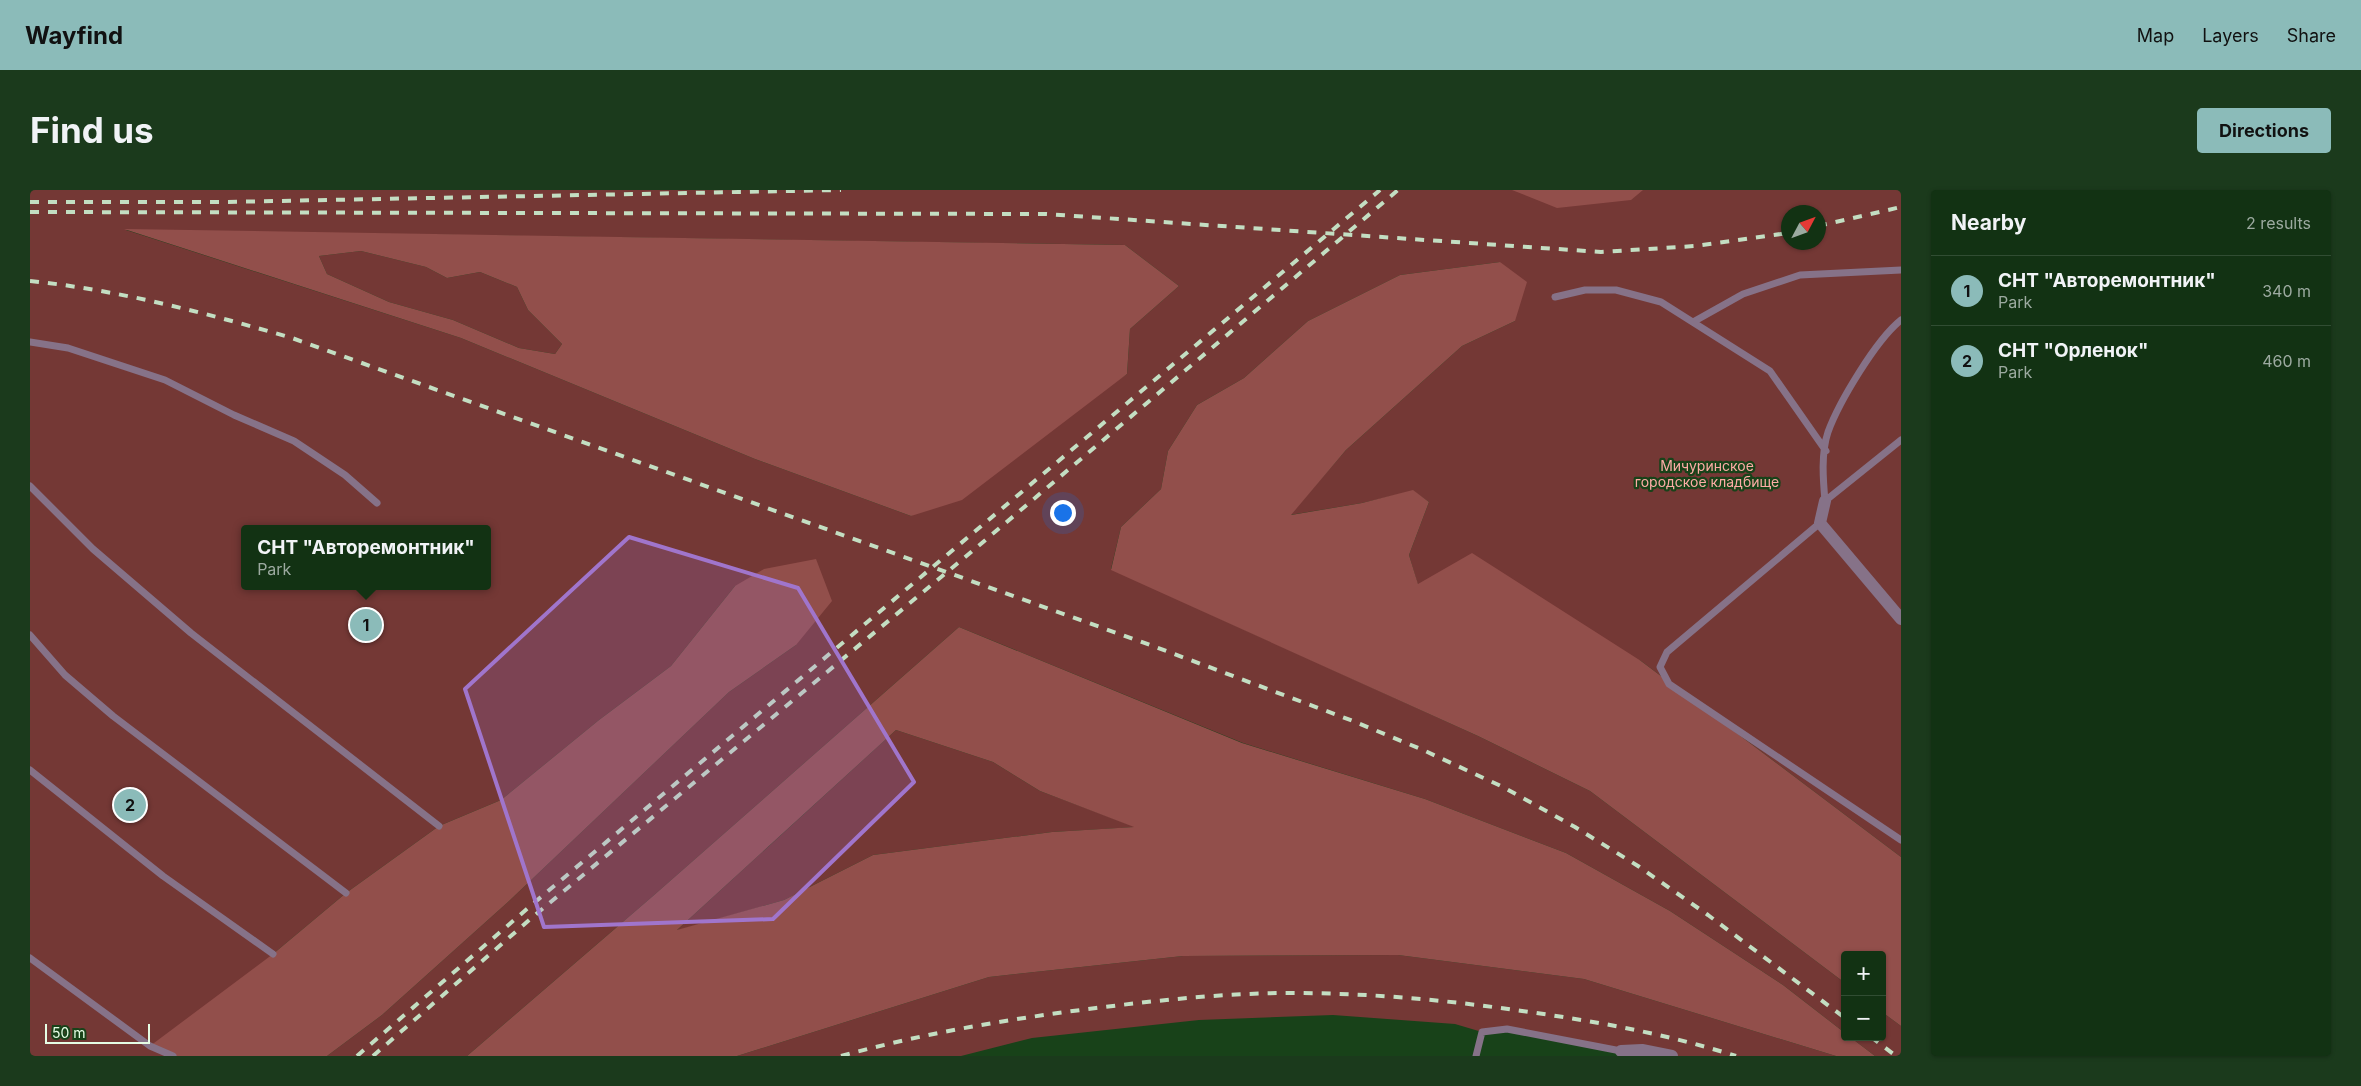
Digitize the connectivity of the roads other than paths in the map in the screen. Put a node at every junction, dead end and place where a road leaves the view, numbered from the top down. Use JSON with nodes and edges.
{"nodes":[{"id":1,"x":1901,"y":270,"type":"edge"},
{"id":2,"x":1554,"y":297,"type":"dead end"},
{"id":3,"x":1901,"y":320,"type":"edge"},
{"id":4,"x":1693,"y":322,"type":"junction"},
{"id":5,"x":30,"y":342,"type":"edge"},
{"id":6,"x":1901,"y":440,"type":"edge"},
{"id":7,"x":1826,"y":450,"type":"junction"},
{"id":8,"x":30,"y":486,"type":"edge"},
{"id":9,"x":1825,"y":501,"type":"junction"},
{"id":10,"x":377,"y":503,"type":"dead end"},
{"id":11,"x":1820,"y":524,"type":"junction"},
{"id":12,"x":1901,"y":619,"type":"edge"},
{"id":13,"x":30,"y":635,"type":"edge"},
{"id":14,"x":30,"y":770,"type":"edge"},
{"id":15,"x":439,"y":826,"type":"dead end"},
{"id":16,"x":1901,"y":840,"type":"edge"},
{"id":17,"x":346,"y":893,"type":"dead end"},
{"id":18,"x":273,"y":954,"type":"dead end"},
{"id":19,"x":30,"y":958,"type":"edge"},
{"id":20,"x":1621,"y":1051,"type":"joint"},
{"id":21,"x":173,"y":1056,"type":"edge"},
{"id":22,"x":1476,"y":1056,"type":"edge"},
{"id":23,"x":1672,"y":1056,"type":"edge"}],
"edges":[{"from":1,"to":4,"type":"lane"},
{"from":2,"to":4,"type":"lane"},
{"from":3,"to":7,"type":"lane"},
{"from":4,"to":7,"type":"lane"},
{"from":5,"to":10,"type":"lane"},
{"from":6,"to":9,"type":"lane"},
{"from":7,"to":9,"type":"lane"},
{"from":8,"to":15,"type":"lane"},
{"from":9,"to":11,"type":"street"},
{"from":11,"to":12,"type":"street"},
{"from":11,"to":16,"type":"lane"},
{"from":13,"to":17,"type":"lane"},
{"from":14,"to":18,"type":"lane"},
{"from":19,"to":21,"type":"lane"},
{"from":20,"to":22,"type":"lane"},
{"from":20,"to":23,"type":"street"}]}
